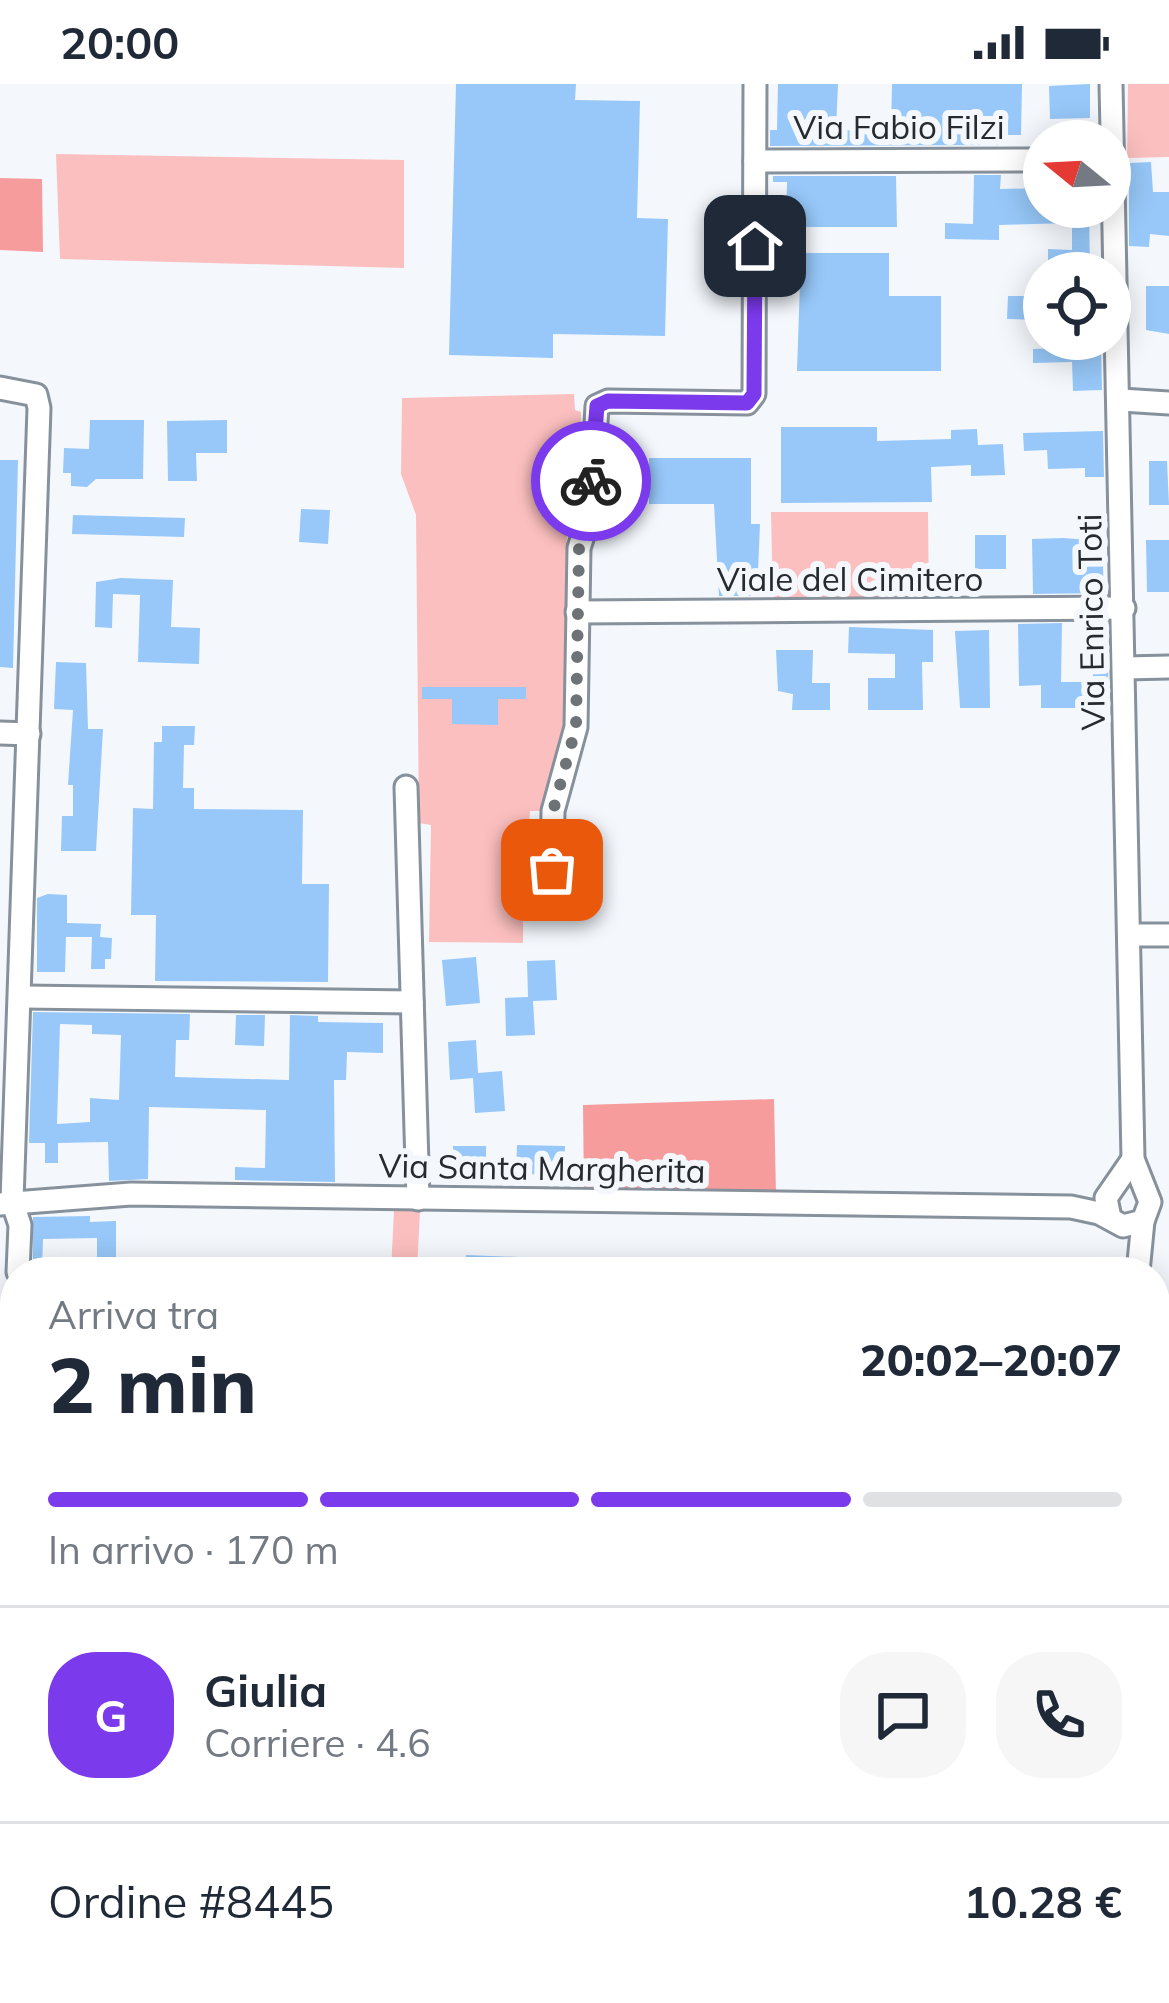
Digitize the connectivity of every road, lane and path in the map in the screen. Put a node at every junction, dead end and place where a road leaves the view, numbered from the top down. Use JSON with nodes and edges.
{"nodes":[{"id":1,"x":755,"y":84,"type":"edge"},
{"id":2,"x":1111,"y":84,"type":"edge"},
{"id":3,"x":1112,"y":120,"type":"edge"},
{"id":4,"x":755,"y":160,"type":"junction"},
{"id":5,"x":1023,"y":160,"type":"edge"},
{"id":6,"x":1115,"y":228,"type":"edge"},
{"id":7,"x":0,"y":388,"type":"edge"},
{"id":8,"x":1121,"y":400,"type":"junction"},
{"id":9,"x":1169,"y":403,"type":"edge"},
{"id":10,"x":1124,"y":608,"type":"junction"},
{"id":11,"x":577,"y":612,"type":"junction"},
{"id":12,"x":1125,"y":668,"type":"junction"},
{"id":13,"x":1169,"y":668,"type":"edge"},
{"id":14,"x":0,"y":734,"type":"edge"},
{"id":15,"x":29,"y":734,"type":"junction"},
{"id":16,"x":406,"y":787,"type":"dead end"},
{"id":17,"x":552,"y":870,"type":"dead end"},
{"id":18,"x":1130,"y":935,"type":"junction"},
{"id":19,"x":1169,"y":935,"type":"edge"},
{"id":20,"x":22,"y":997,"type":"junction"},
{"id":21,"x":412,"y":1003,"type":"junction"},
{"id":22,"x":418,"y":1199,"type":"junction"},
{"id":23,"x":6,"y":1202,"type":"edge"},
{"id":24,"x":1138,"y":1215,"type":"edge"},
{"id":25,"x":19,"y":1257,"type":"edge"}],
"edges":[{"from":1,"to":4,"type":"street"},
{"from":2,"to":3,"type":"street","name":"Via Enrico Toti"},
{"from":4,"to":5,"type":"street","name":"Via Fabio Filzi"},
{"from":4,"to":11,"type":"street"},
{"from":6,"to":8,"type":"street","name":"Via Enrico Toti"},
{"from":7,"to":15,"type":"street"},
{"from":8,"to":9,"type":"street"},
{"from":8,"to":10,"type":"street","name":"Via Enrico Toti"},
{"from":10,"to":11,"type":"street","name":"Viale del Cimitero"},
{"from":10,"to":12,"type":"street","name":"Via Enrico Toti"},
{"from":11,"to":17,"type":"street"},
{"from":12,"to":13,"type":"street"},
{"from":12,"to":18,"type":"street","name":"Via Enrico Toti"},
{"from":14,"to":15,"type":"street"},
{"from":15,"to":20,"type":"street"},
{"from":16,"to":21,"type":"street"},
{"from":18,"to":19,"type":"street"},
{"from":18,"to":24,"type":"street","name":"Via Enrico Toti"},
{"from":20,"to":21,"type":"street"},
{"from":20,"to":23,"type":"street"},
{"from":21,"to":22,"type":"street"},
{"from":22,"to":23,"type":"street","name":"Via Santa Margherita"},
{"from":22,"to":24,"type":"street","name":"Via Santa Margherita"},
{"from":23,"to":25,"type":"street"}]}
